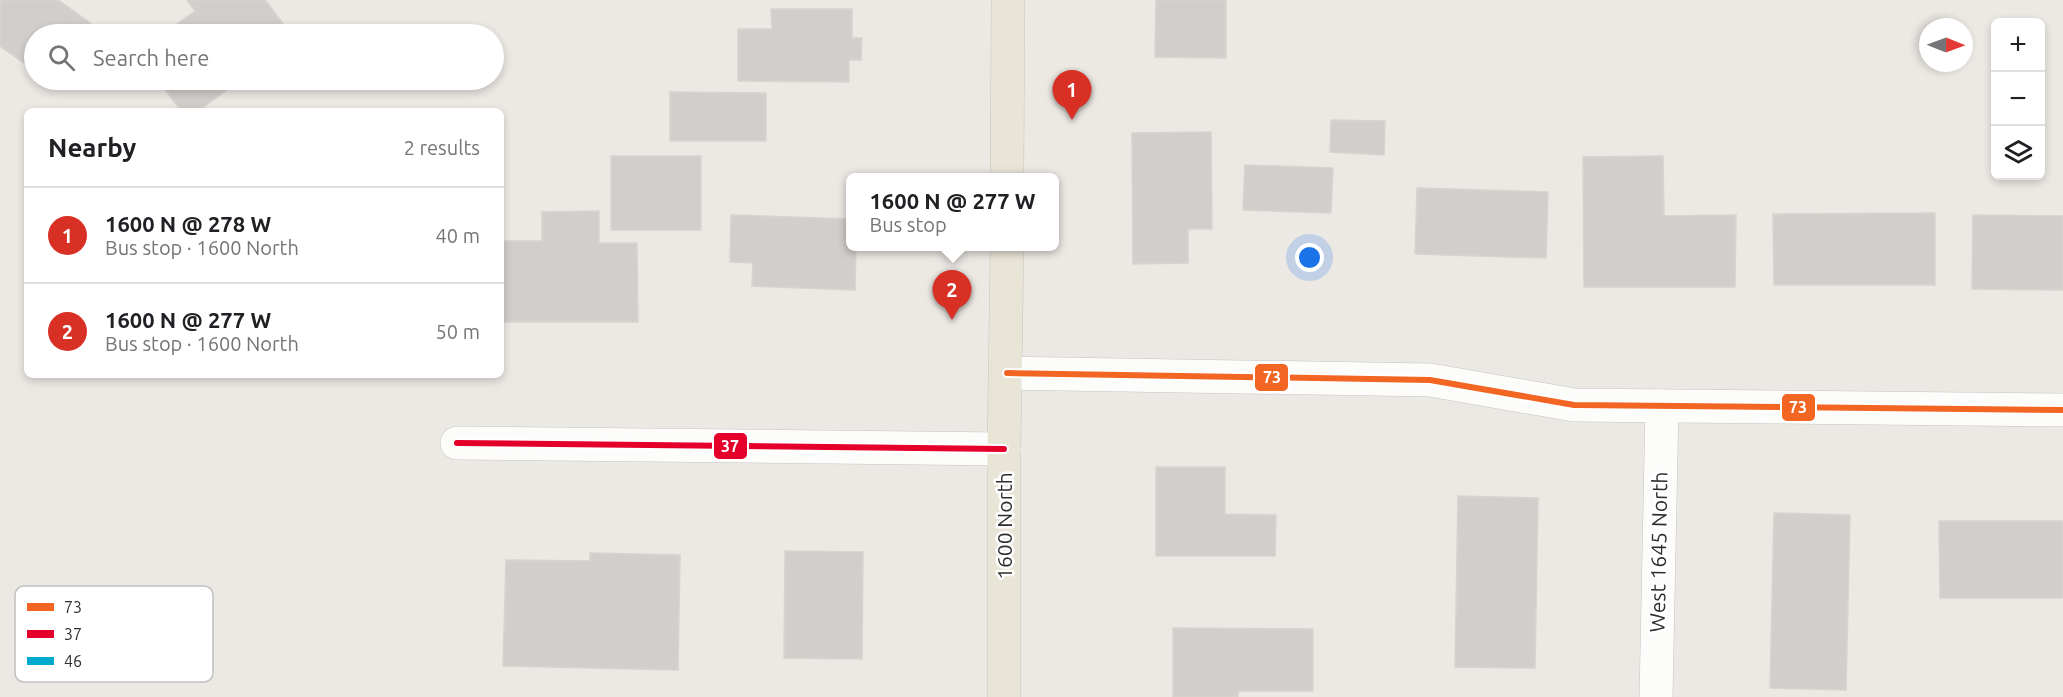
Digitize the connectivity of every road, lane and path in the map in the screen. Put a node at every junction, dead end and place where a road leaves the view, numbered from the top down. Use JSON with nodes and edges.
{"nodes":[{"id":1,"x":1008,"y":0,"type":"edge"},
{"id":2,"x":1007,"y":173,"type":"edge"},
{"id":3,"x":1007,"y":251,"type":"edge"},
{"id":4,"x":1006,"y":373,"type":"junction"},
{"id":5,"x":1662,"y":406,"type":"junction"},
{"id":6,"x":2063,"y":410,"type":"edge"},
{"id":7,"x":457,"y":443,"type":"dead end"},
{"id":8,"x":1004,"y":449,"type":"junction"},
{"id":9,"x":1005,"y":697,"type":"edge"},
{"id":10,"x":1656,"y":697,"type":"edge"}],
"edges":[{"from":1,"to":2,"type":"main road"},
{"from":3,"to":4,"type":"main road","name":"1600 North"},
{"from":4,"to":5,"type":"street"},
{"from":4,"to":8,"type":"main road","name":"1600 North"},
{"from":5,"to":6,"type":"street"},
{"from":5,"to":10,"type":"street","name":"West 1645 North"},
{"from":7,"to":8,"type":"street"},
{"from":8,"to":9,"type":"main road","name":"1600 North"}]}
